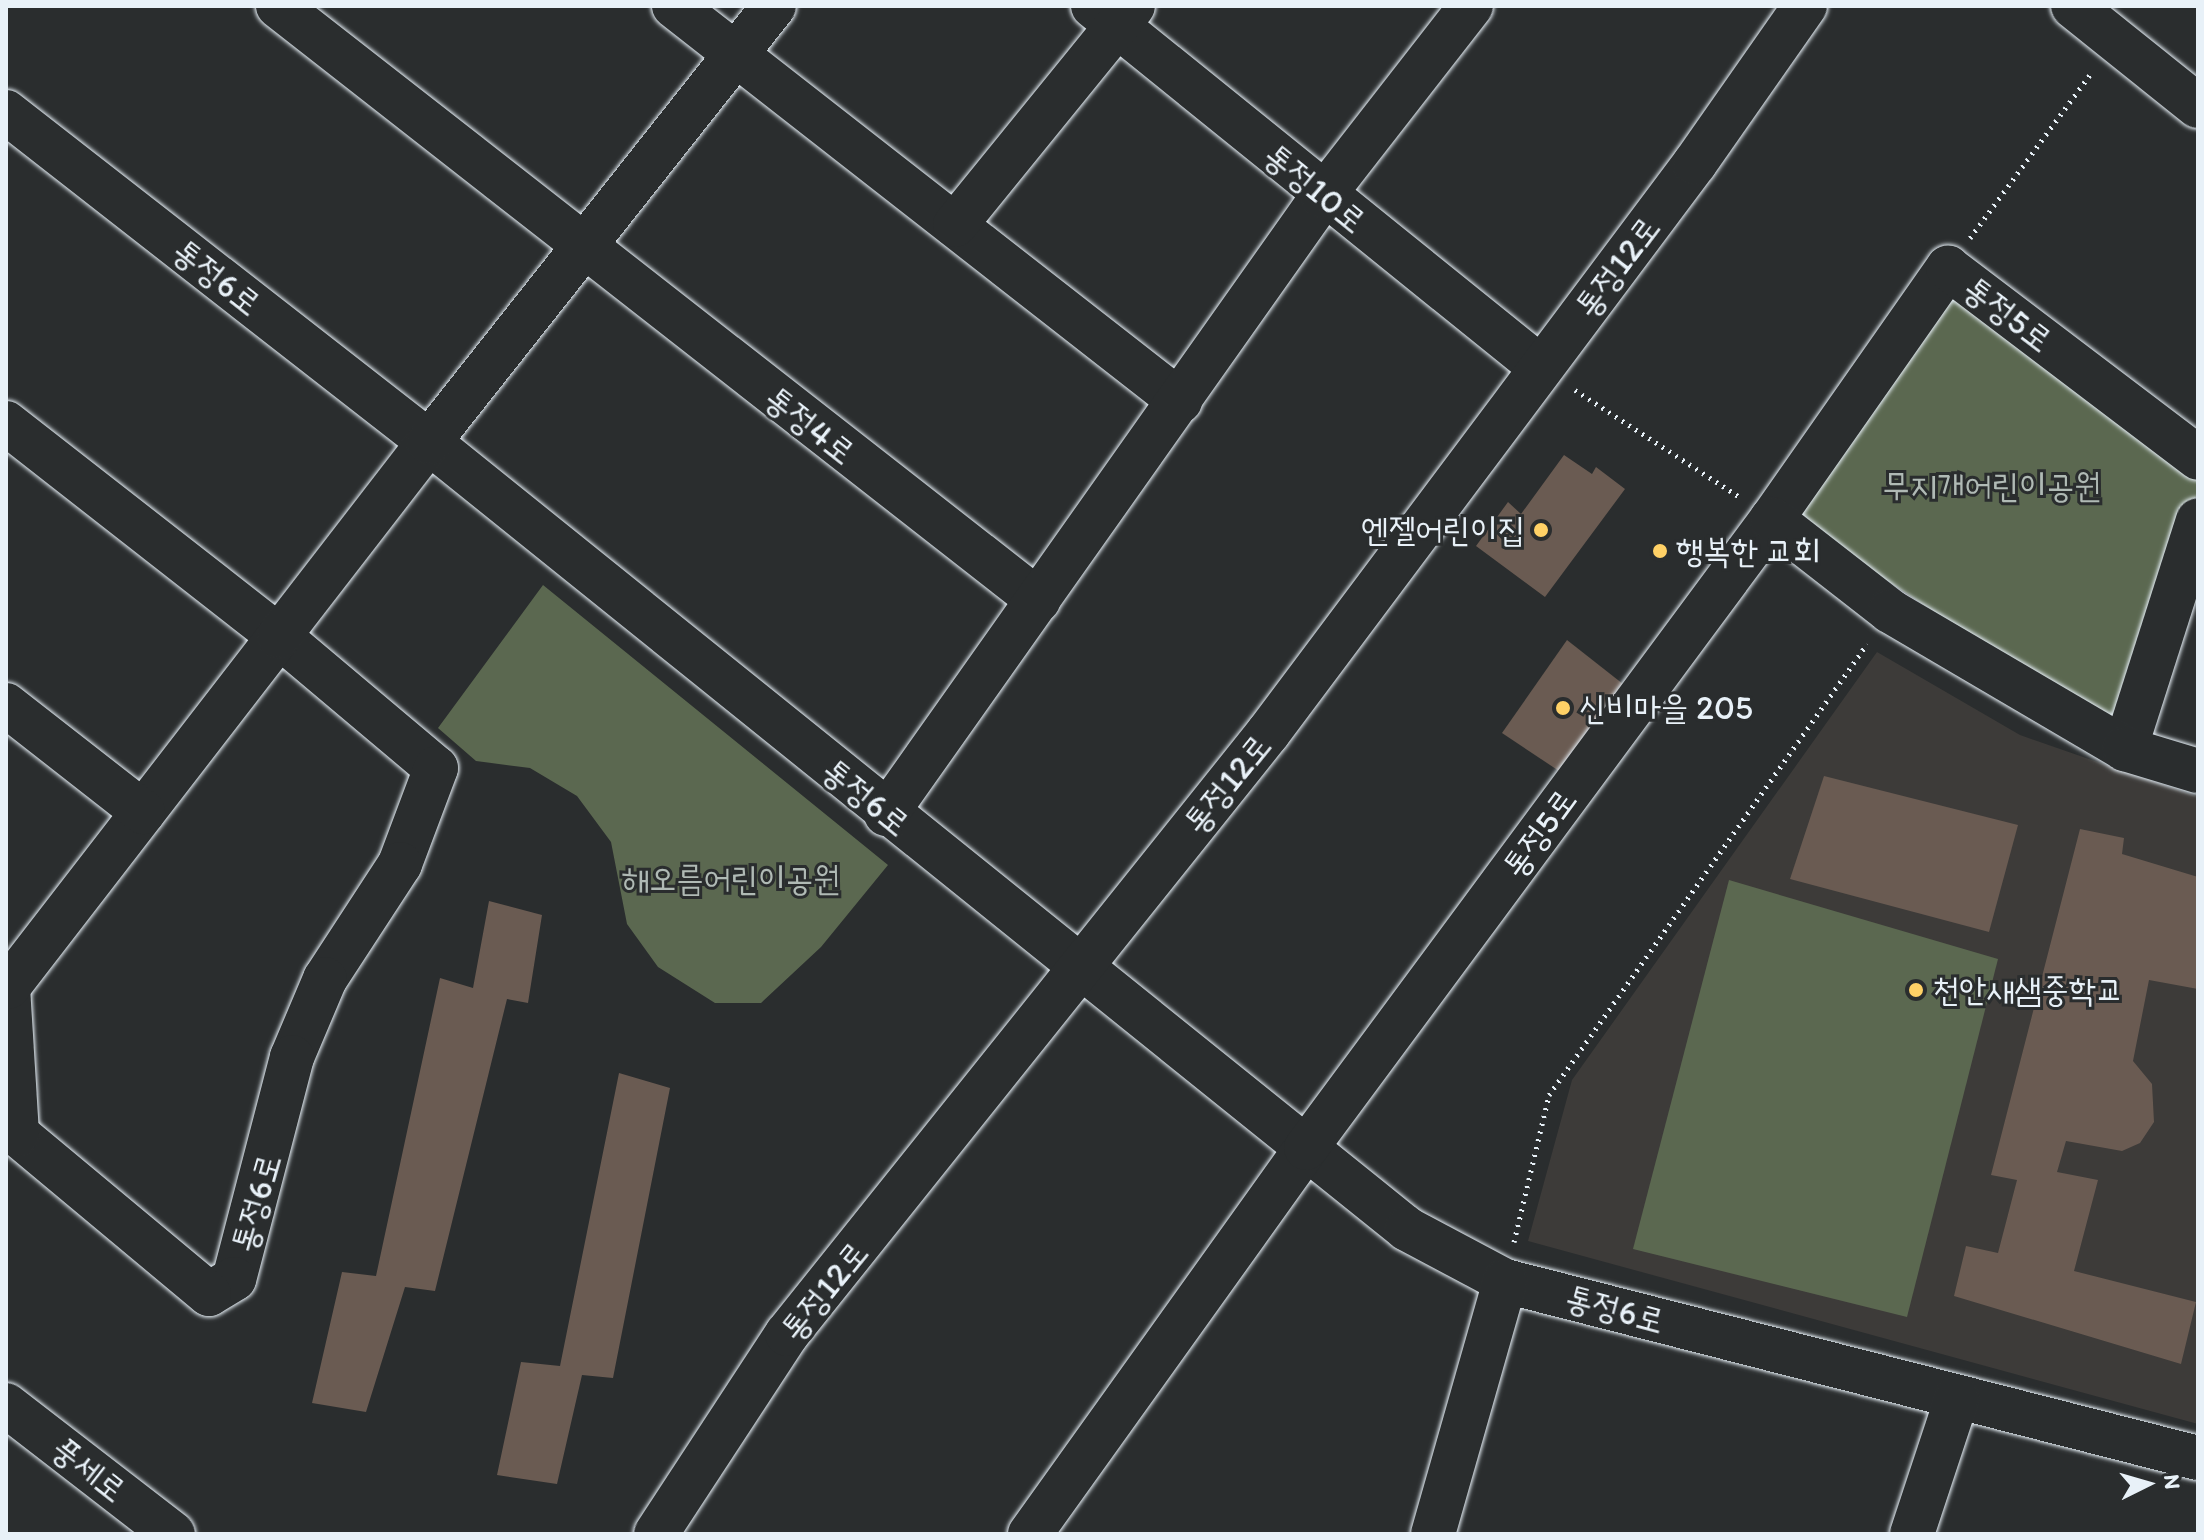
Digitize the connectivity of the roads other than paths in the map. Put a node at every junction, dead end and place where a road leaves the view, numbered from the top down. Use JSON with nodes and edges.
{"nodes":[{"id":1,"x":278,"y":6,"type":"edge"},
{"id":2,"x":674,"y":6,"type":"edge"},
{"id":3,"x":774,"y":6,"type":"edge"},
{"id":4,"x":1471,"y":6,"type":"edge"},
{"id":5,"x":2073,"y":6,"type":"edge"},
{"id":6,"x":1115,"y":13,"type":"edge"},
{"id":7,"x":1785,"y":13,"type":"edge"},
{"id":8,"x":736,"y":55,"type":"junction"},
{"id":9,"x":2198,"y":106,"type":"edge"},
{"id":10,"x":6,"y":112,"type":"edge"},
{"id":11,"x":1323,"y":196,"type":"junction"},
{"id":12,"x":955,"y":225,"type":"junction"},
{"id":13,"x":582,"y":249,"type":"junction"},
{"id":14,"x":1540,"y":367,"type":"junction"},
{"id":15,"x":1180,"y":401,"type":"junction"},
{"id":16,"x":6,"y":423,"type":"edge"},
{"id":17,"x":429,"y":442,"type":"junction"},
{"id":18,"x":2198,"y":458,"type":"edge"},
{"id":19,"x":1772,"y":519,"type":"junction"},
{"id":20,"x":2198,"y":520,"type":"edge"},
{"id":21,"x":1038,"y":600,"type":"junction"},
{"id":22,"x":279,"y":636,"type":"junction"},
{"id":23,"x":6,"y":705,"type":"edge"},
{"id":24,"x":2125,"y":749,"type":"junction"},
{"id":25,"x":2198,"y":771,"type":"edge"},
{"id":26,"x":143,"y":812,"type":"junction"},
{"id":27,"x":886,"y":814,"type":"junction"},
{"id":28,"x":1077,"y":968,"type":"junction"},
{"id":29,"x":1306,"y":1148,"type":"junction"},
{"id":30,"x":1505,"y":1281,"type":"junction"},
{"id":31,"x":1957,"y":1398,"type":"junction"},
{"id":32,"x":6,"y":1405,"type":"edge"},
{"id":33,"x":2198,"y":1458,"type":"edge"},
{"id":34,"x":173,"y":1534,"type":"edge"},
{"id":35,"x":656,"y":1534,"type":"edge"},
{"id":36,"x":1030,"y":1534,"type":"edge"},
{"id":37,"x":1433,"y":1534,"type":"edge"},
{"id":38,"x":1912,"y":1534,"type":"edge"}],
"edges":[{"from":1,"to":13,"type":"street"},
{"from":2,"to":8,"type":"street"},
{"from":3,"to":8,"type":"street"},
{"from":4,"to":11,"type":"street"},
{"from":5,"to":9,"type":"street"},
{"from":6,"to":11,"type":"street","name":"통정10로"},
{"from":6,"to":12,"type":"street"},
{"from":7,"to":14,"type":"street","name":"통정12로"},
{"from":8,"to":12,"type":"street"},
{"from":8,"to":13,"type":"street"},
{"from":10,"to":17,"type":"street","name":"통정6로"},
{"from":11,"to":14,"type":"street","name":"통정10로"},
{"from":11,"to":15,"type":"street"},
{"from":12,"to":15,"type":"street"},
{"from":13,"to":17,"type":"street"},
{"from":13,"to":21,"type":"street","name":"통정4로"},
{"from":14,"to":28,"type":"street","name":"통정12로"},
{"from":15,"to":21,"type":"street"},
{"from":16,"to":22,"type":"street","name":"통정6로"},
{"from":17,"to":22,"type":"street","name":"통정6로"},
{"from":17,"to":27,"type":"street","name":"통정6로"},
{"from":18,"to":19,"type":"street","name":"통정5로"},
{"from":19,"to":24,"type":"street"},
{"from":19,"to":29,"type":"street","name":"통정5로"},
{"from":20,"to":24,"type":"street"},
{"from":21,"to":27,"type":"street"},
{"from":22,"to":26,"type":"street","name":"통정6로"},
{"from":22,"to":26,"type":"street","name":"통정6로"},
{"from":23,"to":26,"type":"street"},
{"from":24,"to":25,"type":"street"},
{"from":27,"to":28,"type":"street","name":"통정6로"},
{"from":28,"to":29,"type":"street","name":"통정6로"},
{"from":28,"to":35,"type":"street","name":"통정12로"},
{"from":29,"to":30,"type":"street","name":"통정6로"},
{"from":29,"to":36,"type":"street"},
{"from":30,"to":31,"type":"street","name":"통정6로"},
{"from":30,"to":37,"type":"street"},
{"from":31,"to":33,"type":"street","name":"통정6로"},
{"from":31,"to":38,"type":"street"},
{"from":32,"to":34,"type":"street","name":"풍세로"}]}
